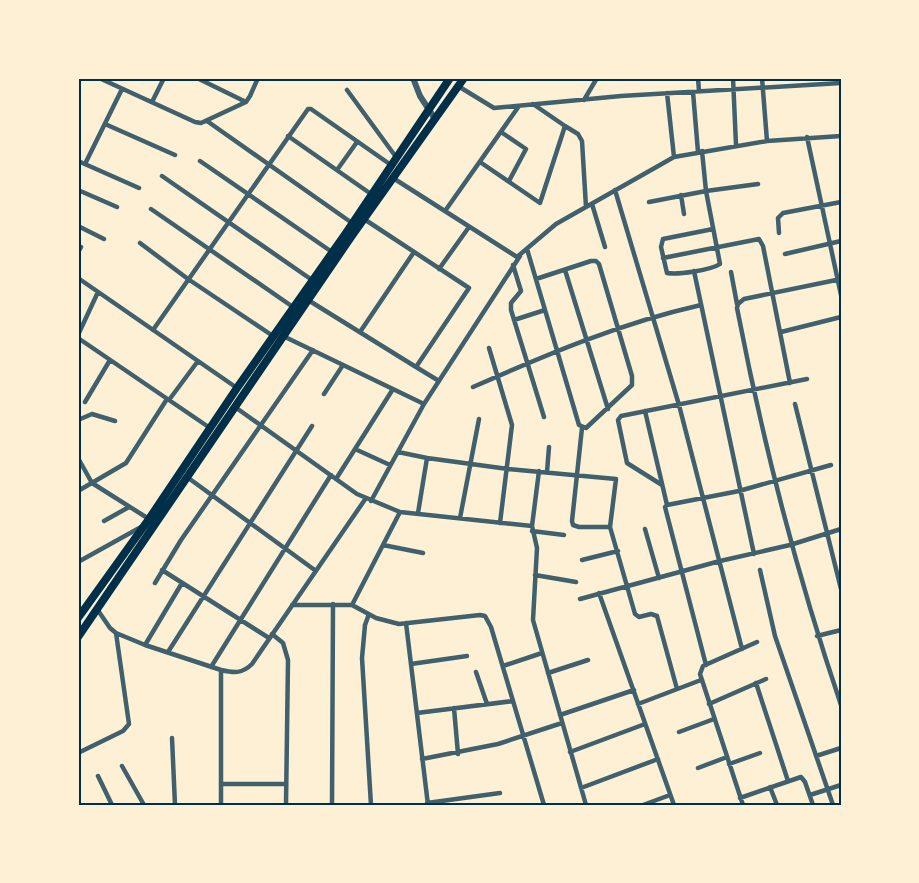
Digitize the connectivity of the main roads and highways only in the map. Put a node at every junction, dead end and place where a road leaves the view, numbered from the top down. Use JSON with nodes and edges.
{"nodes":[{"id":1,"x":450,"y":78,"type":"edge"},
{"id":2,"x":464,"y":78,"type":"edge"},
{"id":3,"x":127,"y":558,"type":"junction"},
{"id":4,"x":78,"y":618,"type":"edge"},
{"id":5,"x":78,"y":637,"type":"edge"}],
"edges":[{"from":1,"to":3,"type":"main road"},
{"from":2,"to":3,"type":"main road"},
{"from":3,"to":4,"type":"main road"},
{"from":3,"to":5,"type":"main road"}]}
